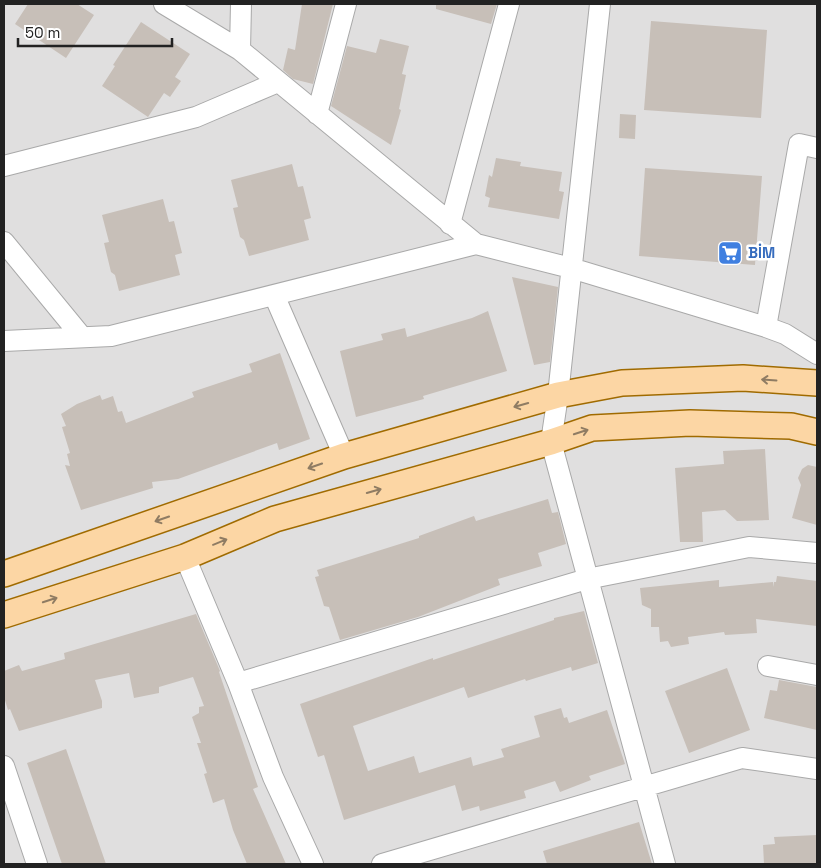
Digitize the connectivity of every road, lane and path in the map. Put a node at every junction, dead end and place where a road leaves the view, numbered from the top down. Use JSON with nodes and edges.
{"nodes":[{"id":1,"x":164,"y":4,"type":"edge"},
{"id":2,"x":241,"y":4,"type":"edge"},
{"id":3,"x":346,"y":4,"type":"edge"},
{"id":4,"x":509,"y":4,"type":"edge"},
{"id":5,"x":600,"y":4,"type":"edge"},
{"id":6,"x":240,"y":50,"type":"junction"},
{"id":7,"x":278,"y":82,"type":"junction"},
{"id":8,"x":316,"y":114,"type":"junction"},
{"id":9,"x":817,"y":148,"type":"edge"},
{"id":10,"x":4,"y":166,"type":"edge"},
{"id":11,"x":450,"y":224,"type":"junction"},
{"id":12,"x":4,"y":242,"type":"edge"},
{"id":13,"x":476,"y":244,"type":"junction"},
{"id":14,"x":571,"y":268,"type":"junction"},
{"id":15,"x":274,"y":295,"type":"junction"},
{"id":16,"x":766,"y":327,"type":"junction"},
{"id":17,"x":82,"y":337,"type":"junction"},
{"id":18,"x":4,"y":341,"type":"edge"},
{"id":19,"x":817,"y":354,"type":"edge"},
{"id":20,"x":817,"y":383,"type":"edge"},
{"id":21,"x":558,"y":395,"type":"junction"},
{"id":22,"x":817,"y":432,"type":"edge"},
{"id":23,"x":551,"y":442,"type":"junction"},
{"id":24,"x":344,"y":456,"type":"junction"},
{"id":25,"x":817,"y":553,"type":"edge"},
{"id":26,"x":185,"y":556,"type":"junction"},
{"id":27,"x":4,"y":574,"type":"edge"},
{"id":28,"x":587,"y":579,"type":"junction"},
{"id":29,"x":4,"y":615,"type":"edge"},
{"id":30,"x":768,"y":666,"type":"dead end"},
{"id":31,"x":817,"y":675,"type":"edge"},
{"id":32,"x":238,"y":683,"type":"junction"},
{"id":33,"x":4,"y":766,"type":"edge"},
{"id":34,"x":817,"y":769,"type":"edge"},
{"id":35,"x":644,"y":786,"type":"junction"},
{"id":36,"x":37,"y":864,"type":"edge"},
{"id":37,"x":313,"y":864,"type":"edge"},
{"id":38,"x":382,"y":864,"type":"edge"},
{"id":39,"x":665,"y":864,"type":"edge"}],
"edges":[{"from":1,"to":6,"type":"street"},
{"from":2,"to":6,"type":"street"},
{"from":3,"to":8,"type":"street"},
{"from":4,"to":11,"type":"street"},
{"from":5,"to":14,"type":"street"},
{"from":6,"to":7,"type":"street"},
{"from":7,"to":8,"type":"street"},
{"from":7,"to":10,"type":"street"},
{"from":8,"to":11,"type":"street"},
{"from":9,"to":16,"type":"street"},
{"from":11,"to":13,"type":"street"},
{"from":12,"to":17,"type":"street"},
{"from":13,"to":14,"type":"street"},
{"from":13,"to":15,"type":"street"},
{"from":14,"to":16,"type":"street"},
{"from":14,"to":21,"type":"street"},
{"from":15,"to":17,"type":"street"},
{"from":15,"to":24,"type":"street"},
{"from":16,"to":19,"type":"street"},
{"from":17,"to":18,"type":"street"},
{"from":20,"to":21,"type":"main road","one_way":true},
{"from":21,"to":23,"type":"street"},
{"from":21,"to":24,"type":"main road","one_way":true},
{"from":23,"to":22,"type":"main road","one_way":true},
{"from":26,"to":23,"type":"main road","one_way":true},
{"from":23,"to":28,"type":"street"},
{"from":24,"to":27,"type":"main road","one_way":true},
{"from":25,"to":28,"type":"street"},
{"from":29,"to":26,"type":"main road","one_way":true},
{"from":26,"to":32,"type":"street"},
{"from":28,"to":32,"type":"street"},
{"from":28,"to":35,"type":"street"},
{"from":30,"to":31,"type":"street"},
{"from":32,"to":37,"type":"street"},
{"from":33,"to":36,"type":"street"},
{"from":34,"to":35,"type":"street"},
{"from":35,"to":38,"type":"street"},
{"from":35,"to":39,"type":"street"}]}
